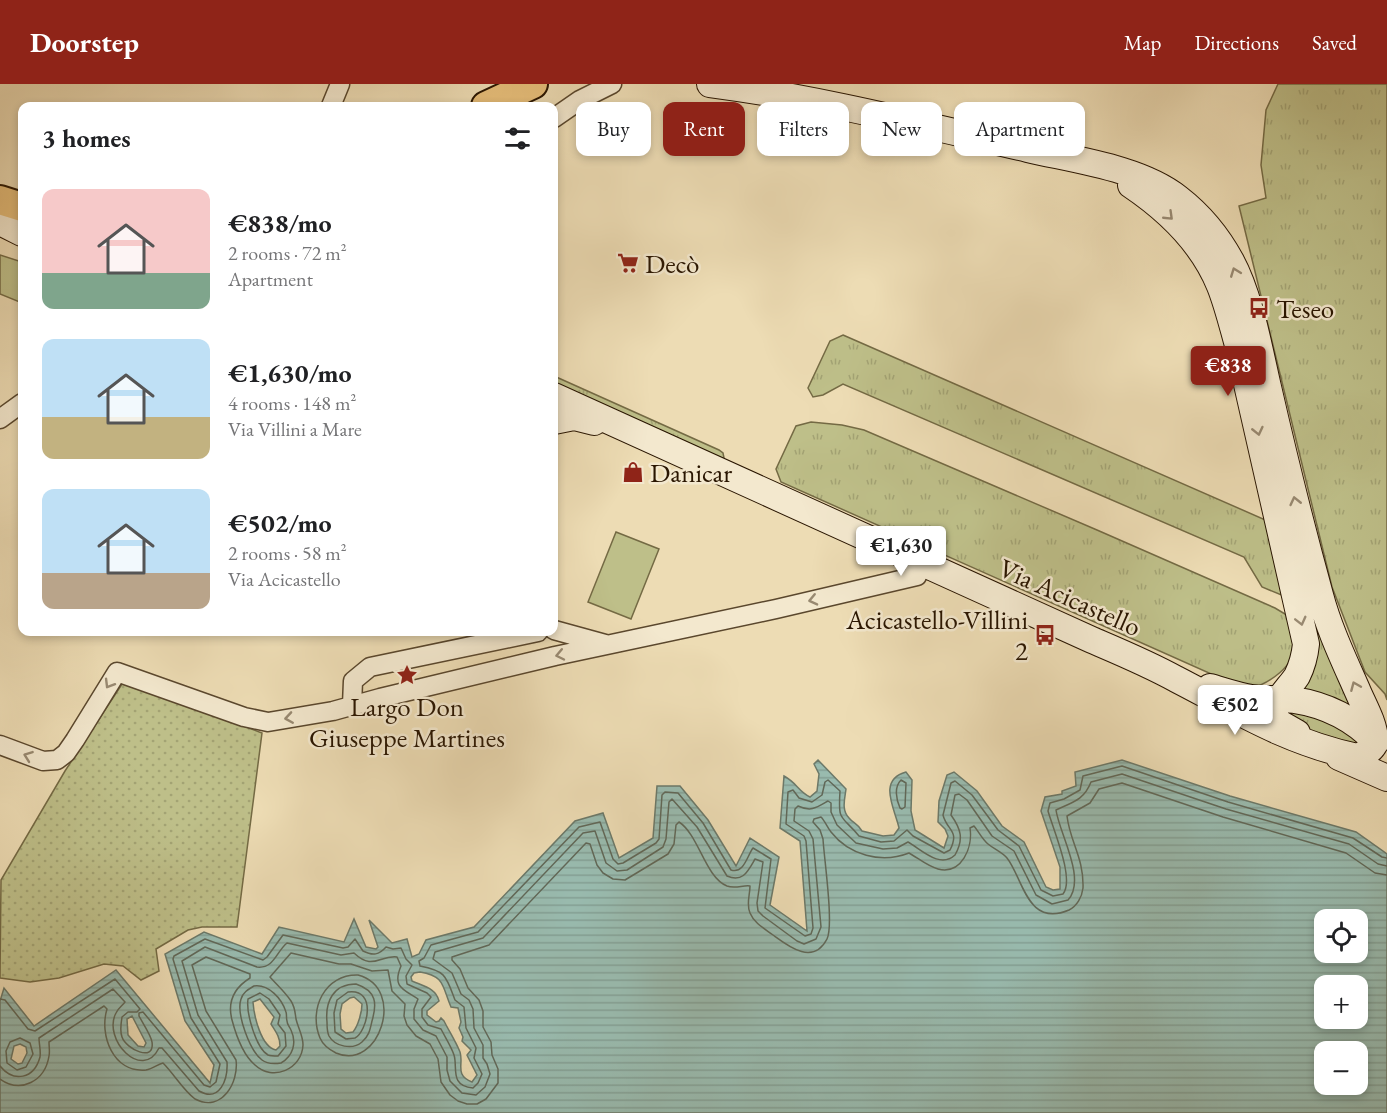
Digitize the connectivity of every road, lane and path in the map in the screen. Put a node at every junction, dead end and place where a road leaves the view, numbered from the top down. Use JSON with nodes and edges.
{"nodes":[{"id":1,"x":340,"y":84,"type":"edge"},
{"id":2,"x":533,"y":84,"type":"edge"},
{"id":3,"x":612,"y":84,"type":"edge"},
{"id":4,"x":710,"y":84,"type":"edge"},
{"id":5,"x":333,"y":102,"type":"edge"},
{"id":6,"x":495,"y":102,"type":"edge"},
{"id":7,"x":558,"y":115,"type":"edge"},
{"id":8,"x":1106,"y":168,"type":"junction"},
{"id":9,"x":0,"y":186,"type":"edge"},
{"id":10,"x":18,"y":194,"type":"edge"},
{"id":11,"x":0,"y":200,"type":"edge"},
{"id":12,"x":18,"y":206,"type":"edge"},
{"id":13,"x":0,"y":222,"type":"edge"},
{"id":14,"x":18,"y":231,"type":"edge"},
{"id":15,"x":558,"y":398,"type":"edge"},
{"id":16,"x":18,"y":406,"type":"edge"},
{"id":17,"x":0,"y":419,"type":"edge"},
{"id":18,"x":558,"y":420,"type":"edge"},
{"id":19,"x":645,"y":438,"type":"junction"},
{"id":20,"x":923,"y":563,"type":"junction"},
{"id":21,"x":558,"y":631,"type":"edge"},
{"id":22,"x":519,"y":636,"type":"edge"},
{"id":23,"x":609,"y":645,"type":"junction"},
{"id":24,"x":1175,"y":678,"type":"junction"},
{"id":25,"x":1267,"y":699,"type":"junction"},
{"id":26,"x":352,"y":705,"type":"junction"},
{"id":27,"x":0,"y":746,"type":"edge"},
{"id":28,"x":1316,"y":746,"type":"junction"},
{"id":29,"x":1381,"y":748,"type":"edge"},
{"id":30,"x":1387,"y":778,"type":"edge"}],
"edges":[{"from":1,"to":5,"type":"street"},
{"from":2,"to":6,"type":"main road"},
{"from":3,"to":7,"type":"street"},
{"from":4,"to":8,"type":"main road"},
{"from":8,"to":25,"type":"main road","one_way":true},
{"from":29,"to":8,"type":"main road","one_way":true},
{"from":9,"to":10,"type":"street"},
{"from":11,"to":12,"type":"main road"},
{"from":13,"to":14,"type":"main road"},
{"from":15,"to":19,"type":"main road","name":"Via Acicastello"},
{"from":16,"to":17,"type":"street"},
{"from":18,"to":19,"type":"main road","name":"Via Acicastello"},
{"from":19,"to":20,"type":"main road","name":"Via Acicastello"},
{"from":20,"to":23,"type":"street","one_way":true},
{"from":20,"to":24,"type":"main road","name":"Via Acicastello"},
{"from":21,"to":23,"type":"street"},
{"from":22,"to":26,"type":"street"},
{"from":23,"to":26,"type":"street","one_way":true},
{"from":24,"to":25,"type":"main road"},
{"from":24,"to":28,"type":"main road"},
{"from":25,"to":28,"type":"main road"},
{"from":25,"to":29,"type":"main road"},
{"from":26,"to":27,"type":"street","one_way":true},
{"from":28,"to":29,"type":"main road"},
{"from":28,"to":30,"type":"main road"}]}
